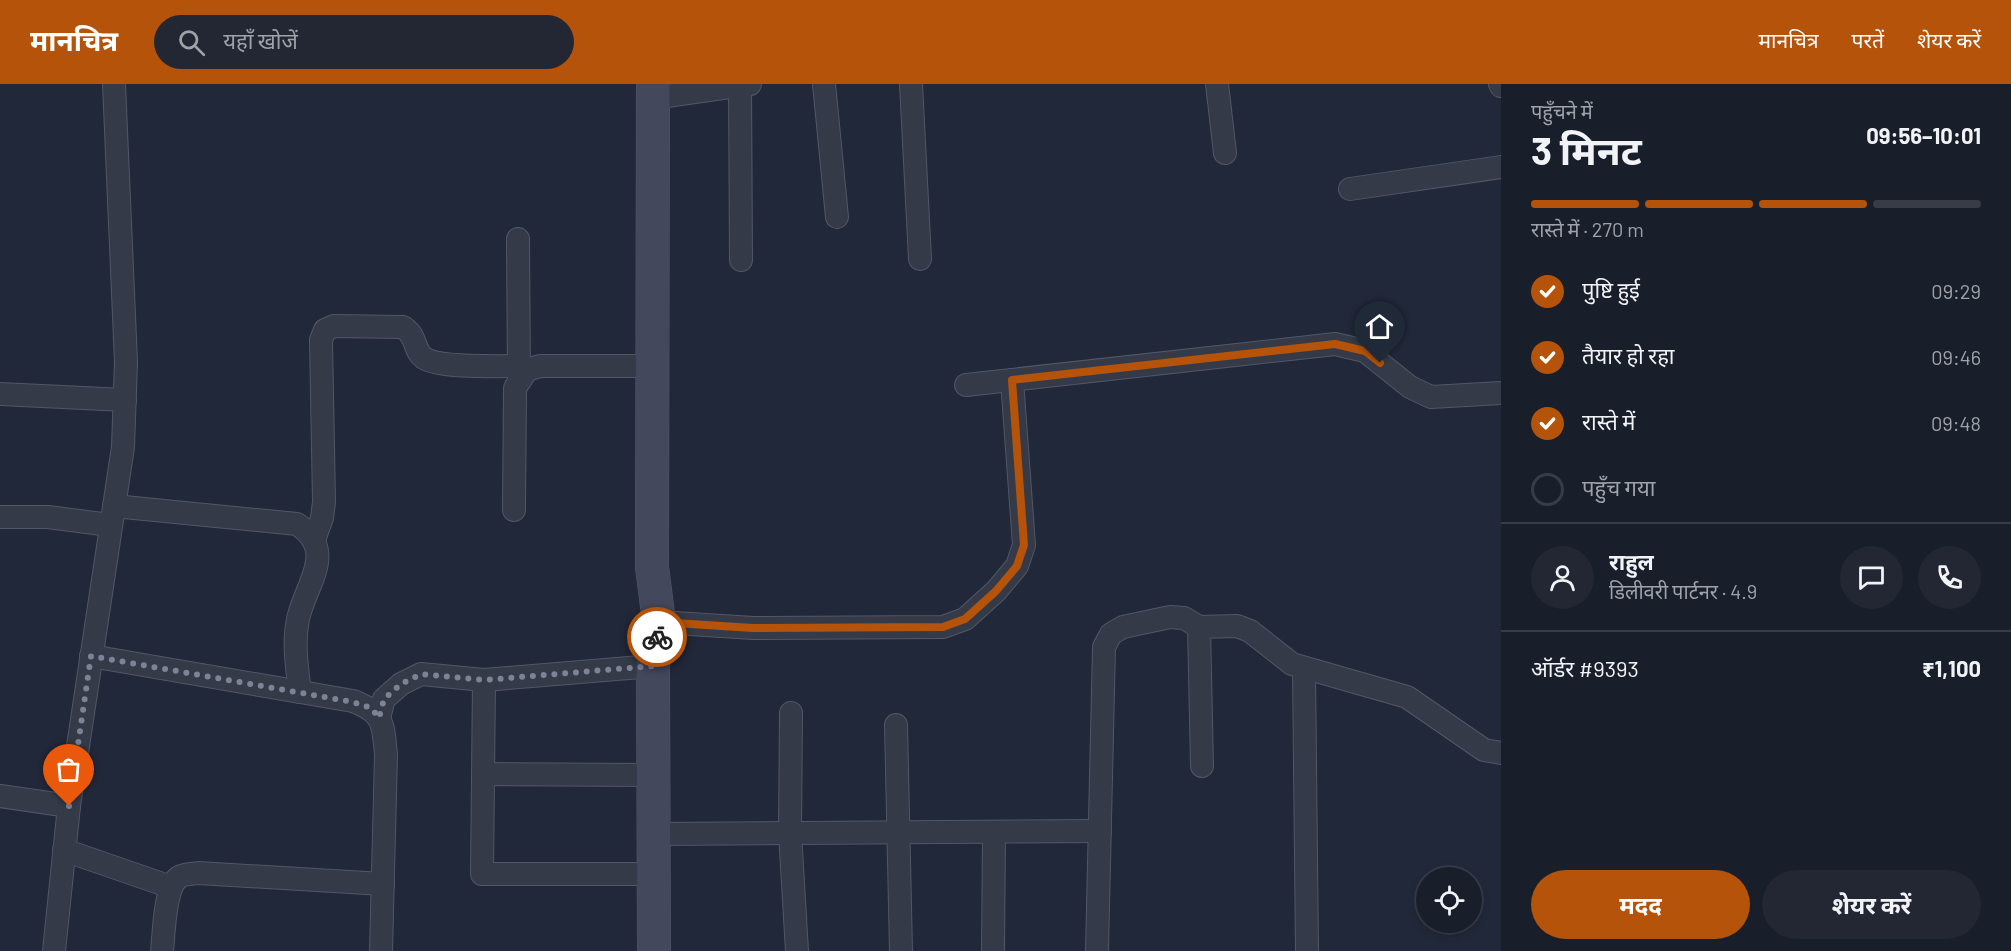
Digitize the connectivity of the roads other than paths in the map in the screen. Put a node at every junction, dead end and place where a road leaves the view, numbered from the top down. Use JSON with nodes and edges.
{"nodes":[{"id":1,"x":114,"y":84,"type":"edge"},
{"id":2,"x":824,"y":84,"type":"edge"},
{"id":3,"x":911,"y":84,"type":"edge"},
{"id":4,"x":1217,"y":84,"type":"edge"},
{"id":5,"x":745,"y":85,"type":"edge"},
{"id":6,"x":653,"y":91,"type":"edge"},
{"id":7,"x":1225,"y":153,"type":"dead end"},
{"id":8,"x":1501,"y":167,"type":"edge"},
{"id":9,"x":1350,"y":189,"type":"dead end"},
{"id":10,"x":837,"y":216,"type":"dead end"},
{"id":11,"x":518,"y":239,"type":"dead end"},
{"id":12,"x":920,"y":259,"type":"dead end"},
{"id":13,"x":741,"y":260,"type":"dead end"},
{"id":14,"x":654,"y":366,"type":"junction"},
{"id":15,"x":519,"y":372,"type":"junction"},
{"id":16,"x":1012,"y":380,"type":"junction"},
{"id":17,"x":966,"y":385,"type":"dead end"},
{"id":18,"x":1501,"y":393,"type":"edge"},
{"id":19,"x":0,"y":394,"type":"edge"},
{"id":20,"x":125,"y":400,"type":"junction"},
{"id":21,"x":514,"y":510,"type":"dead end"},
{"id":22,"x":112,"y":516,"type":"junction"},
{"id":23,"x":0,"y":517,"type":"edge"},
{"id":24,"x":314,"y":540,"type":"junction"},
{"id":25,"x":659,"y":622,"type":"junction"},
{"id":26,"x":1199,"y":627,"type":"junction"},
{"id":27,"x":91,"y":656,"type":"junction"},
{"id":28,"x":653,"y":666,"type":"junction"},
{"id":29,"x":1304,"y":670,"type":"junction"},
{"id":30,"x":484,"y":680,"type":"junction"},
{"id":31,"x":300,"y":692,"type":"junction"},
{"id":32,"x":791,"y":713,"type":"dead end"},
{"id":33,"x":379,"y":718,"type":"junction"},
{"id":34,"x":896,"y":725,"type":"dead end"},
{"id":35,"x":1501,"y":753,"type":"edge"},
{"id":36,"x":1202,"y":766,"type":"dead end"},
{"id":37,"x":484,"y":774,"type":"junction"},
{"id":38,"x":653,"y":775,"type":"junction"},
{"id":39,"x":0,"y":796,"type":"edge"},
{"id":40,"x":69,"y":806,"type":"junction"},
{"id":41,"x":1100,"y":831,"type":"junction"},
{"id":42,"x":994,"y":832,"type":"junction"},
{"id":43,"x":790,"y":833,"type":"junction"},
{"id":44,"x":899,"y":833,"type":"junction"},
{"id":45,"x":653,"y":834,"type":"junction"},
{"id":46,"x":64,"y":850,"type":"junction"},
{"id":47,"x":654,"y":874,"type":"junction"},
{"id":48,"x":383,"y":884,"type":"junction"},
{"id":49,"x":171,"y":887,"type":"junction"},
{"id":50,"x":54,"y":951,"type":"edge"},
{"id":51,"x":162,"y":951,"type":"edge"},
{"id":52,"x":381,"y":951,"type":"edge"},
{"id":53,"x":654,"y":951,"type":"edge"},
{"id":54,"x":797,"y":951,"type":"edge"},
{"id":55,"x":901,"y":951,"type":"edge"},
{"id":56,"x":993,"y":951,"type":"edge"},
{"id":57,"x":1097,"y":951,"type":"edge"},
{"id":58,"x":1307,"y":951,"type":"edge"}],
"edges":[{"from":1,"to":20,"type":"street"},
{"from":2,"to":10,"type":"street"},
{"from":3,"to":12,"type":"street"},
{"from":4,"to":7,"type":"street"},
{"from":5,"to":6,"type":"street"},
{"from":5,"to":13,"type":"street"},
{"from":6,"to":14,"type":"street"},
{"from":8,"to":9,"type":"street"},
{"from":11,"to":15,"type":"street"},
{"from":14,"to":15,"type":"street"},
{"from":14,"to":25,"type":"street"},
{"from":15,"to":21,"type":"street"},
{"from":15,"to":24,"type":"street"},
{"from":16,"to":17,"type":"street"},
{"from":16,"to":18,"type":"street"},
{"from":16,"to":25,"type":"street"},
{"from":19,"to":20,"type":"street"},
{"from":20,"to":22,"type":"street"},
{"from":22,"to":23,"type":"street"},
{"from":22,"to":24,"type":"street"},
{"from":22,"to":27,"type":"street"},
{"from":24,"to":31,"type":"street"},
{"from":25,"to":28,"type":"street"},
{"from":26,"to":29,"type":"street"},
{"from":26,"to":36,"type":"street"},
{"from":26,"to":41,"type":"street"},
{"from":27,"to":31,"type":"street"},
{"from":27,"to":40,"type":"street"},
{"from":28,"to":30,"type":"street"},
{"from":28,"to":38,"type":"street"},
{"from":29,"to":35,"type":"street"},
{"from":29,"to":58,"type":"street"},
{"from":30,"to":33,"type":"street"},
{"from":30,"to":37,"type":"street"},
{"from":31,"to":33,"type":"street"},
{"from":32,"to":43,"type":"street"},
{"from":33,"to":48,"type":"street"},
{"from":34,"to":44,"type":"street"},
{"from":37,"to":38,"type":"street"},
{"from":37,"to":47,"type":"street"},
{"from":38,"to":45,"type":"street"},
{"from":39,"to":40,"type":"street"},
{"from":40,"to":46,"type":"street"},
{"from":41,"to":42,"type":"street"},
{"from":41,"to":57,"type":"street"},
{"from":42,"to":44,"type":"street"},
{"from":42,"to":56,"type":"street"},
{"from":43,"to":44,"type":"street"},
{"from":43,"to":45,"type":"street"},
{"from":43,"to":54,"type":"street"},
{"from":44,"to":55,"type":"street"},
{"from":45,"to":47,"type":"street"},
{"from":46,"to":49,"type":"street"},
{"from":46,"to":50,"type":"street"},
{"from":47,"to":53,"type":"street"},
{"from":48,"to":49,"type":"street"},
{"from":48,"to":52,"type":"street"},
{"from":49,"to":51,"type":"street"}]}
